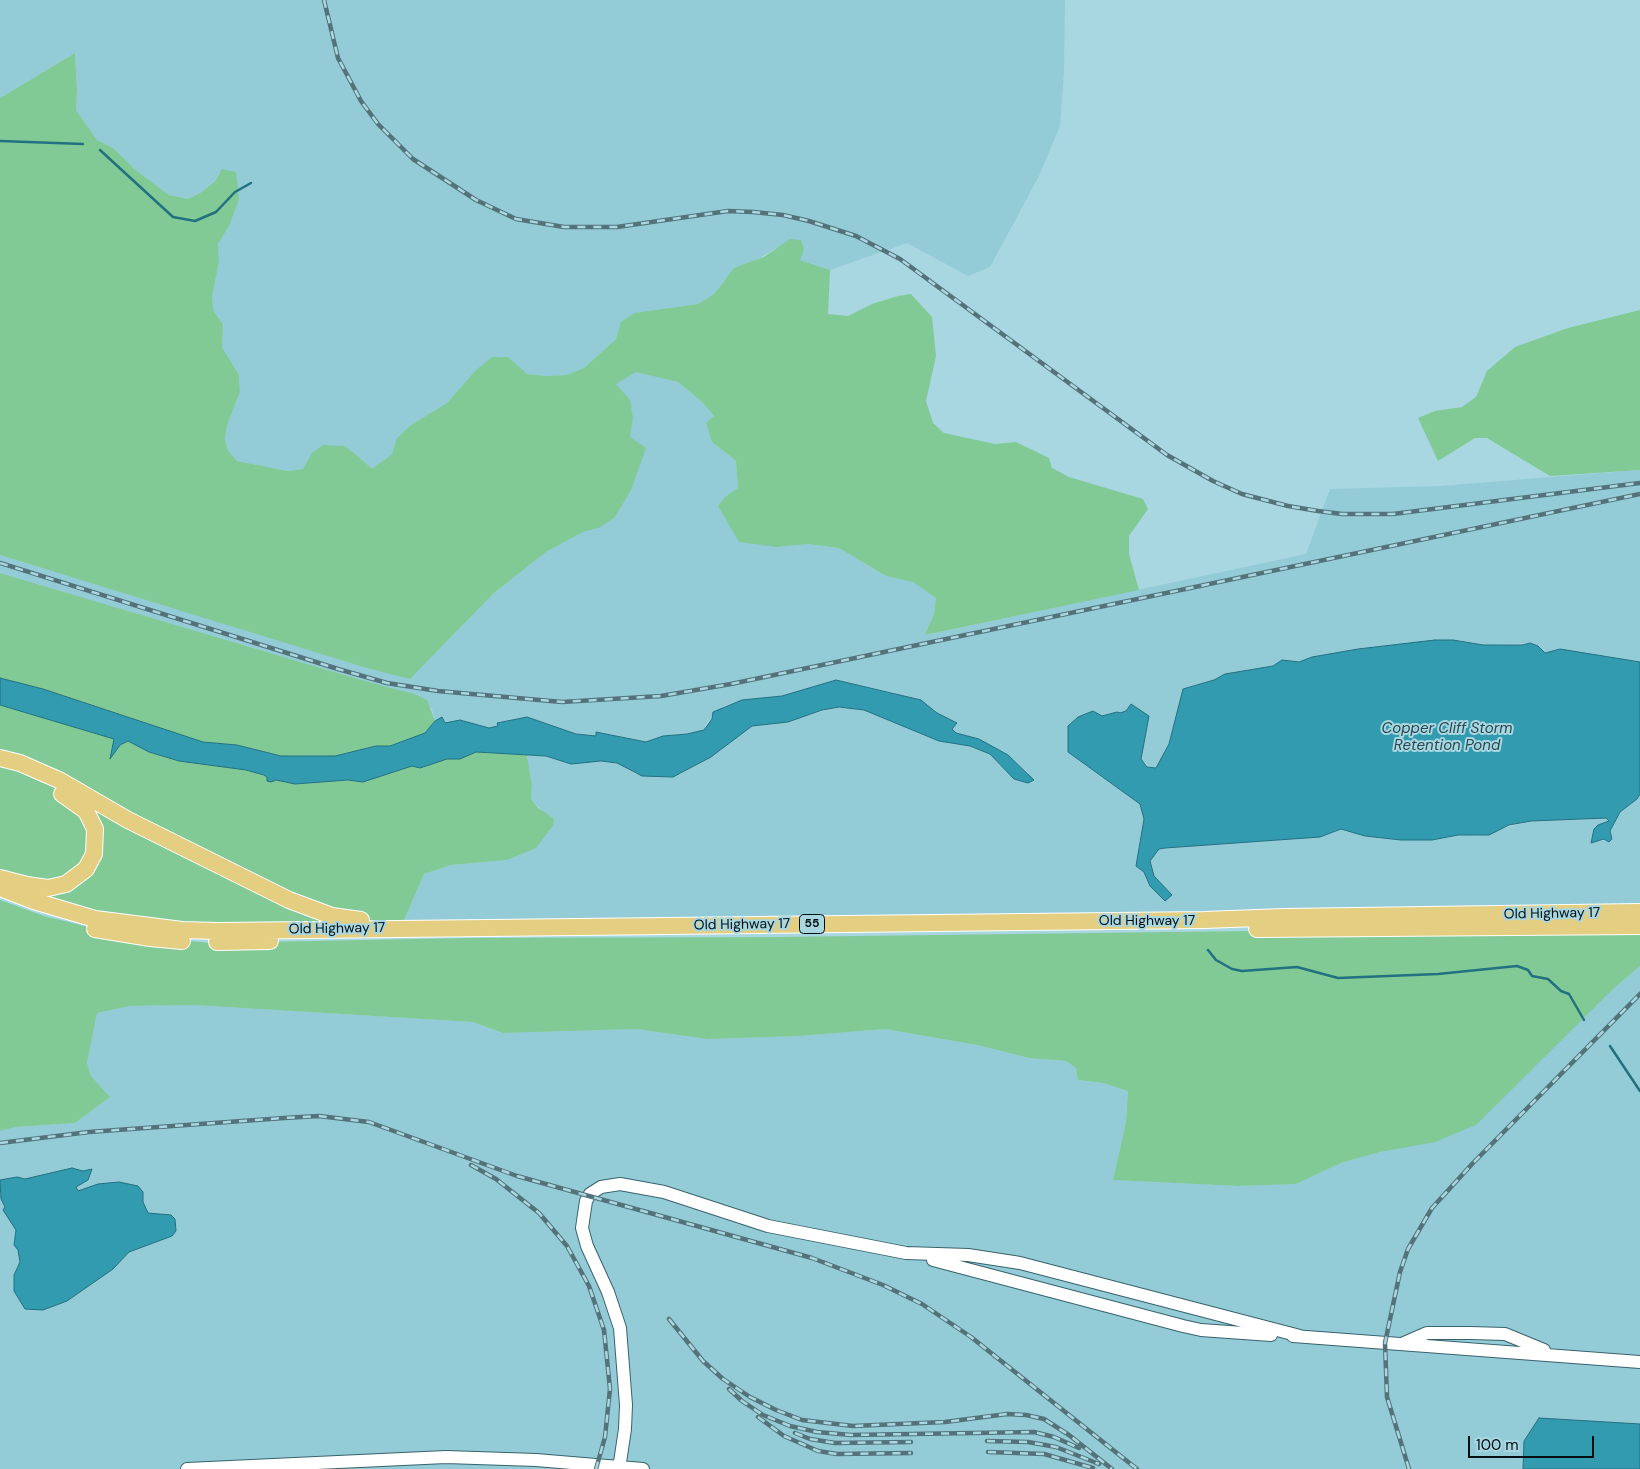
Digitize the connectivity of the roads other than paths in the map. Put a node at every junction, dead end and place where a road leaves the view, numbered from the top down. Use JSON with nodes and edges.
{"nodes":[{"id":1,"x":0,"y":758,"type":"edge"},
{"id":2,"x":0,"y":769,"type":"edge"},
{"id":3,"x":0,"y":878,"type":"edge"},
{"id":4,"x":0,"y":888,"type":"edge"},
{"id":5,"x":0,"y":899,"type":"edge"},
{"id":6,"x":1640,"y":912,"type":"edge"},
{"id":7,"x":1640,"y":926,"type":"edge"},
{"id":8,"x":397,"y":928,"type":"junction"},
{"id":9,"x":905,"y":1253,"type":"junction"},
{"id":10,"x":1300,"y":1336,"type":"junction"},
{"id":11,"x":1640,"y":1362,"type":"edge"},
{"id":12,"x":619,"y":1468,"type":"edge"},
{"id":13,"x":187,"y":1469,"type":"edge"},
{"id":14,"x":643,"y":1469,"type":"edge"}],
"edges":[{"from":1,"to":8,"type":"main road"},
{"from":2,"to":3,"type":"main road"},
{"from":4,"to":8,"type":"main road","name":"Old Highway 17","number":"55"},
{"from":5,"to":7,"type":"main road","name":"Old Highway 17","number":"55"},
{"from":6,"to":8,"type":"main road","name":"Old Highway 17","number":"55"},
{"from":9,"to":10,"type":"street"},
{"from":9,"to":10,"type":"street"},
{"from":9,"to":12,"type":"street"},
{"from":10,"to":11,"type":"street"},
{"from":12,"to":13,"type":"street"},
{"from":12,"to":14,"type":"street"}]}
